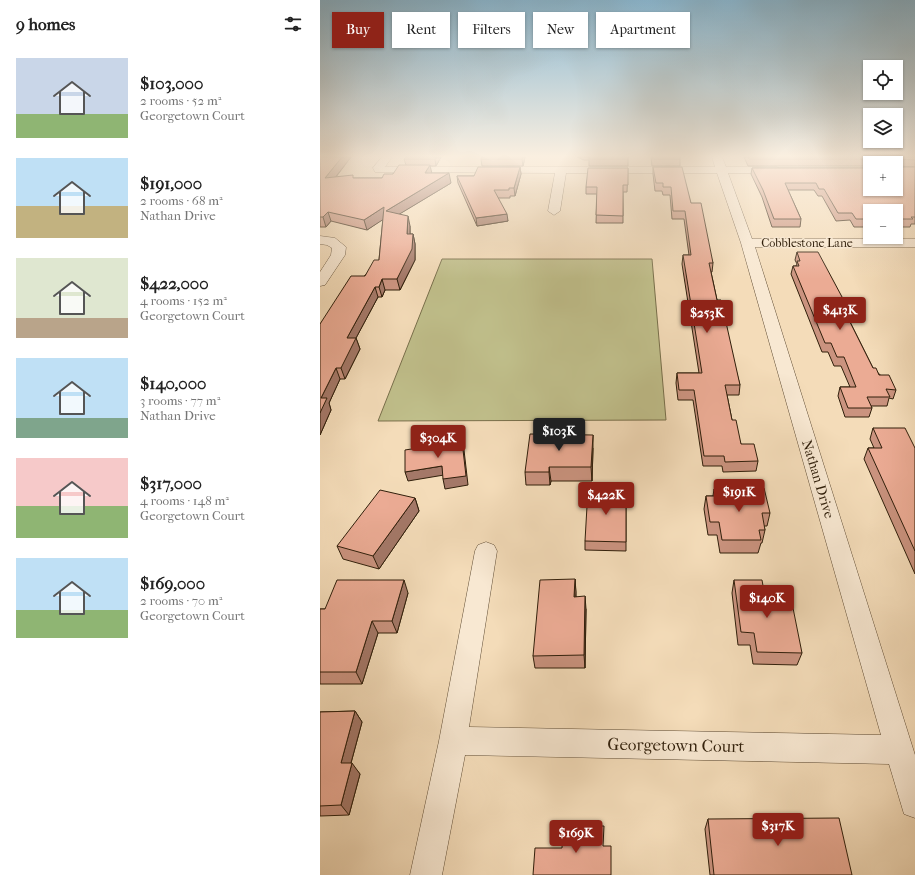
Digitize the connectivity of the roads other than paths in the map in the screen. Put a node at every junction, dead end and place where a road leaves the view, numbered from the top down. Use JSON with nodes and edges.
{"nodes":[{"id":1,"x":556,"y":198,"type":"edge"},
{"id":2,"x":731,"y":198,"type":"edge"},
{"id":3,"x":554,"y":210,"type":"dead end"},
{"id":4,"x":325,"y":241,"type":"edge"},
{"id":5,"x":747,"y":243,"type":"junction"},
{"id":6,"x":915,"y":243,"type":"edge"},
{"id":7,"x":320,"y":282,"type":"edge"},
{"id":8,"x":486,"y":551,"type":"dead end"},
{"id":9,"x":453,"y":741,"type":"junction"},
{"id":10,"x":898,"y":750,"type":"junction"},
{"id":11,"x":915,"y":803,"type":"edge"},
{"id":12,"x":426,"y":875,"type":"edge"}],
"edges":[{"from":1,"to":3,"type":"street"},
{"from":2,"to":5,"type":"street","name":"Nathan Drive"},
{"from":4,"to":7,"type":"street"},
{"from":5,"to":6,"type":"street","name":"Cobblestone Lane"},
{"from":5,"to":10,"type":"street","name":"Nathan Drive"},
{"from":8,"to":9,"type":"street"},
{"from":9,"to":10,"type":"street","name":"Georgetown Court"},
{"from":9,"to":12,"type":"street"},
{"from":10,"to":11,"type":"street","name":"Nathan Drive"}]}
